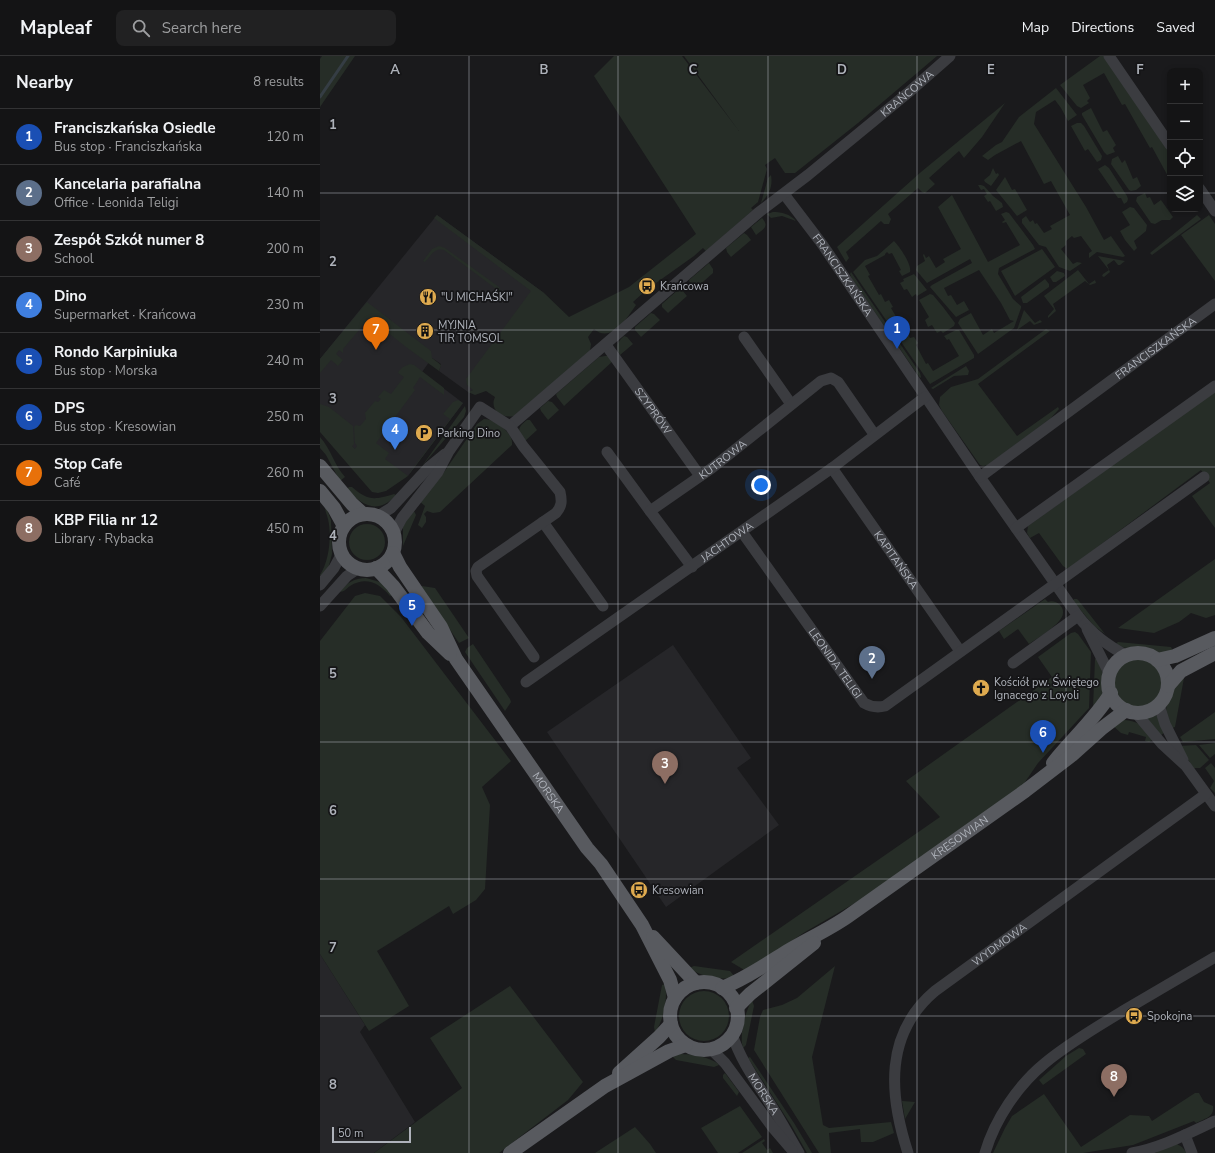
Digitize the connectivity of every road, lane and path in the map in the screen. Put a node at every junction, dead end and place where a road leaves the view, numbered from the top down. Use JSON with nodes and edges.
{"nodes":[{"id":1,"x":950,"y":56,"type":"edge"},
{"id":2,"x":1109,"y":56,"type":"edge"},
{"id":3,"x":1167,"y":141,"type":"edge"},
{"id":4,"x":1203,"y":193,"type":"edge"},
{"id":5,"x":784,"y":194,"type":"junction"},
{"id":6,"x":1215,"y":211,"type":"edge"},
{"id":7,"x":1215,"y":304,"type":"edge"},
{"id":8,"x":744,"y":337,"type":"dead end"},
{"id":9,"x":606,"y":345,"type":"junction"},
{"id":10,"x":1215,"y":386,"type":"edge"},
{"id":11,"x":925,"y":397,"type":"junction"},
{"id":12,"x":791,"y":404,"type":"junction"},
{"id":13,"x":510,"y":426,"type":"junction"},
{"id":14,"x":874,"y":434,"type":"junction"},
{"id":15,"x":449,"y":451,"type":"junction"},
{"id":16,"x":607,"y":452,"type":"dead end"},
{"id":17,"x":320,"y":466,"type":"edge"},
{"id":18,"x":832,"y":468,"type":"junction"},
{"id":19,"x":700,"y":476,"type":"junction"},
{"id":20,"x":980,"y":477,"type":"junction"},
{"id":21,"x":1204,"y":477,"type":"dead end"},
{"id":22,"x":320,"y":490,"type":"edge"},
{"id":23,"x":650,"y":511,"type":"junction"},
{"id":24,"x":363,"y":514,"type":"junction"},
{"id":25,"x":378,"y":516,"type":"junction"},
{"id":26,"x":543,"y":522,"type":"junction"},
{"id":27,"x":344,"y":526,"type":"junction"},
{"id":28,"x":1016,"y":528,"type":"junction"},
{"id":29,"x":742,"y":532,"type":"junction"},
{"id":30,"x":394,"y":533,"type":"junction"},
{"id":31,"x":342,"y":553,"type":"junction"},
{"id":32,"x":393,"y":553,"type":"junction"},
{"id":33,"x":692,"y":567,"type":"junction"},
{"id":34,"x":359,"y":568,"type":"junction"},
{"id":35,"x":376,"y":568,"type":"junction"},
{"id":36,"x":1055,"y":584,"type":"junction"},
{"id":37,"x":320,"y":585,"type":"edge"},
{"id":38,"x":320,"y":606,"type":"edge"},
{"id":39,"x":603,"y":606,"type":"dead end"},
{"id":40,"x":1082,"y":620,"type":"junction"},
{"id":41,"x":1215,"y":638,"type":"edge"},
{"id":42,"x":960,"y":651,"type":"junction"},
{"id":43,"x":1215,"y":653,"type":"edge"},
{"id":44,"x":1127,"y":656,"type":"junction"},
{"id":45,"x":534,"y":657,"type":"dead end"},
{"id":46,"x":456,"y":659,"type":"junction"},
{"id":47,"x":1157,"y":660,"type":"junction"},
{"id":48,"x":1013,"y":663,"type":"dead end"},
{"id":49,"x":1110,"y":675,"type":"junction"},
{"id":50,"x":526,"y":682,"type":"dead end"},
{"id":51,"x":1168,"y":686,"type":"junction"},
{"id":52,"x":1111,"y":693,"type":"junction"},
{"id":53,"x":1159,"y":705,"type":"junction"},
{"id":54,"x":1131,"y":711,"type":"junction"},
{"id":55,"x":1186,"y":766,"type":"junction"},
{"id":56,"x":1045,"y":775,"type":"junction"},
{"id":57,"x":1206,"y":794,"type":"junction"},
{"id":58,"x":1215,"y":806,"type":"edge"},
{"id":59,"x":642,"y":925,"type":"junction"},
{"id":60,"x":835,"y":926,"type":"junction"},
{"id":61,"x":1215,"y":957,"type":"edge"},
{"id":62,"x":696,"y":983,"type":"junction"},
{"id":63,"x":722,"y":988,"type":"junction"},
{"id":64,"x":675,"y":998,"type":"junction"},
{"id":65,"x":736,"y":1008,"type":"junction"},
{"id":66,"x":670,"y":1024,"type":"junction"},
{"id":67,"x":732,"y":1034,"type":"junction"},
{"id":68,"x":686,"y":1045,"type":"junction"},
{"id":69,"x":711,"y":1049,"type":"junction"},
{"id":70,"x":605,"y":1086,"type":"junction"},
{"id":71,"x":1215,"y":1121,"type":"edge"},
{"id":72,"x":1185,"y":1135,"type":"junction"},
{"id":73,"x":1145,"y":1152,"type":"edge"},
{"id":74,"x":510,"y":1153,"type":"edge"},
{"id":75,"x":795,"y":1153,"type":"edge"},
{"id":76,"x":798,"y":1153,"type":"edge"},
{"id":77,"x":908,"y":1153,"type":"edge"},
{"id":78,"x":985,"y":1153,"type":"edge"},
{"id":79,"x":1132,"y":1153,"type":"edge"},
{"id":80,"x":1192,"y":1153,"type":"edge"}],
"edges":[{"from":1,"to":5,"type":"street","name":"KRAŃCOWA"},
{"from":2,"to":3,"type":"street"},
{"from":4,"to":6,"type":"street"},
{"from":5,"to":9,"type":"street","name":"KRAŃCOWA"},
{"from":5,"to":11,"type":"street","name":"FRANCISZKAŃSKA"},
{"from":7,"to":20,"type":"street","name":"FRANCISZKAŃSKA"},
{"from":8,"to":12,"type":"street"},
{"from":9,"to":13,"type":"street","name":"KRAŃCOWA"},
{"from":9,"to":19,"type":"street","name":"SZYPRÓW"},
{"from":10,"to":28,"type":"street"},
{"from":11,"to":14,"type":"street","name":"JACHTOWA"},
{"from":11,"to":20,"type":"street","name":"FRANCISZKAŃSKA"},
{"from":12,"to":14,"type":"street","name":"KUTROWA"},
{"from":12,"to":19,"type":"street","name":"KUTROWA"},
{"from":13,"to":15,"type":"street"},
{"from":13,"to":26,"type":"street"},
{"from":14,"to":18,"type":"street","name":"JACHTOWA"},
{"from":15,"to":25,"type":"street"},
{"from":15,"to":30,"type":"street"},
{"from":16,"to":23,"type":"street"},
{"from":17,"to":24,"type":"main road"},
{"from":18,"to":29,"type":"street","name":"JACHTOWA"},
{"from":18,"to":42,"type":"street","name":"KAPITAŃSKA"},
{"from":19,"to":23,"type":"street","name":"KUTROWA"},
{"from":20,"to":28,"type":"street","name":"FRANCISZKAŃSKA"},
{"from":21,"to":36,"type":"street"},
{"from":22,"to":27,"type":"main road"},
{"from":23,"to":33,"type":"street"},
{"from":24,"to":25,"type":"main road"},
{"from":24,"to":27,"type":"main road"},
{"from":25,"to":30,"type":"main road"},
{"from":26,"to":39,"type":"street"},
{"from":26,"to":45,"type":"street"},
{"from":27,"to":31,"type":"main road"},
{"from":28,"to":36,"type":"street","name":"FRANCISZKAŃSKA"},
{"from":29,"to":33,"type":"street","name":"JACHTOWA"},
{"from":29,"to":42,"type":"street","name":"LEONIDA TELIGI"},
{"from":30,"to":32,"type":"main road"},
{"from":31,"to":34,"type":"main road"},
{"from":31,"to":37,"type":"street"},
{"from":32,"to":35,"type":"main road"},
{"from":32,"to":46,"type":"main road","name":"MORSKA"},
{"from":33,"to":50,"type":"street","name":"JACHTOWA"},
{"from":34,"to":35,"type":"main road"},
{"from":34,"to":38,"type":"street"},
{"from":35,"to":46,"type":"main road","name":"MORSKA"},
{"from":36,"to":40,"type":"street","name":"FRANCISZKAŃSKA"},
{"from":36,"to":42,"type":"street","name":"LEONIDA TELIGI"},
{"from":40,"to":44,"type":"street","name":"FRANCISZKAŃSKA"},
{"from":40,"to":48,"type":"street"},
{"from":40,"to":49,"type":"street","name":"FRANCISZKAŃSKA"},
{"from":41,"to":47,"type":"main road"},
{"from":43,"to":51,"type":"main road"},
{"from":44,"to":47,"type":"main road"},
{"from":44,"to":49,"type":"main road"},
{"from":46,"to":59,"type":"main road","name":"MORSKA"},
{"from":47,"to":51,"type":"main road"},
{"from":49,"to":52,"type":"main road"},
{"from":51,"to":53,"type":"main road"},
{"from":52,"to":54,"type":"main road"},
{"from":52,"to":56,"type":"main road","name":"KRESOWIAN"},
{"from":53,"to":54,"type":"main road"},
{"from":53,"to":55,"type":"street"},
{"from":54,"to":55,"type":"street"},
{"from":54,"to":56,"type":"main road","name":"KRESOWIAN"},
{"from":55,"to":57,"type":"street"},
{"from":56,"to":60,"type":"main road","name":"KRESOWIAN"},
{"from":57,"to":58,"type":"street"},
{"from":57,"to":77,"type":"street","name":"WYDMOWA"},
{"from":59,"to":62,"type":"main road","name":"MORSKA"},
{"from":59,"to":64,"type":"main road","name":"MORSKA"},
{"from":60,"to":63,"type":"main road","name":"KRESOWIAN"},
{"from":60,"to":65,"type":"main road","name":"KRESOWIAN"},
{"from":61,"to":78,"type":"street"},
{"from":62,"to":63,"type":"main road"},
{"from":62,"to":64,"type":"main road"},
{"from":63,"to":65,"type":"main road"},
{"from":64,"to":66,"type":"main road"},
{"from":65,"to":67,"type":"main road"},
{"from":66,"to":68,"type":"main road"},
{"from":66,"to":70,"type":"main road"},
{"from":67,"to":69,"type":"main road"},
{"from":67,"to":76,"type":"street","name":"MORSKA"},
{"from":68,"to":69,"type":"main road"},
{"from":68,"to":70,"type":"main road"},
{"from":69,"to":75,"type":"street","name":"MORSKA"},
{"from":70,"to":74,"type":"main road"},
{"from":71,"to":72,"type":"street"},
{"from":72,"to":73,"type":"street"},
{"from":72,"to":80,"type":"street"},
{"from":73,"to":79,"type":"street"}]}
